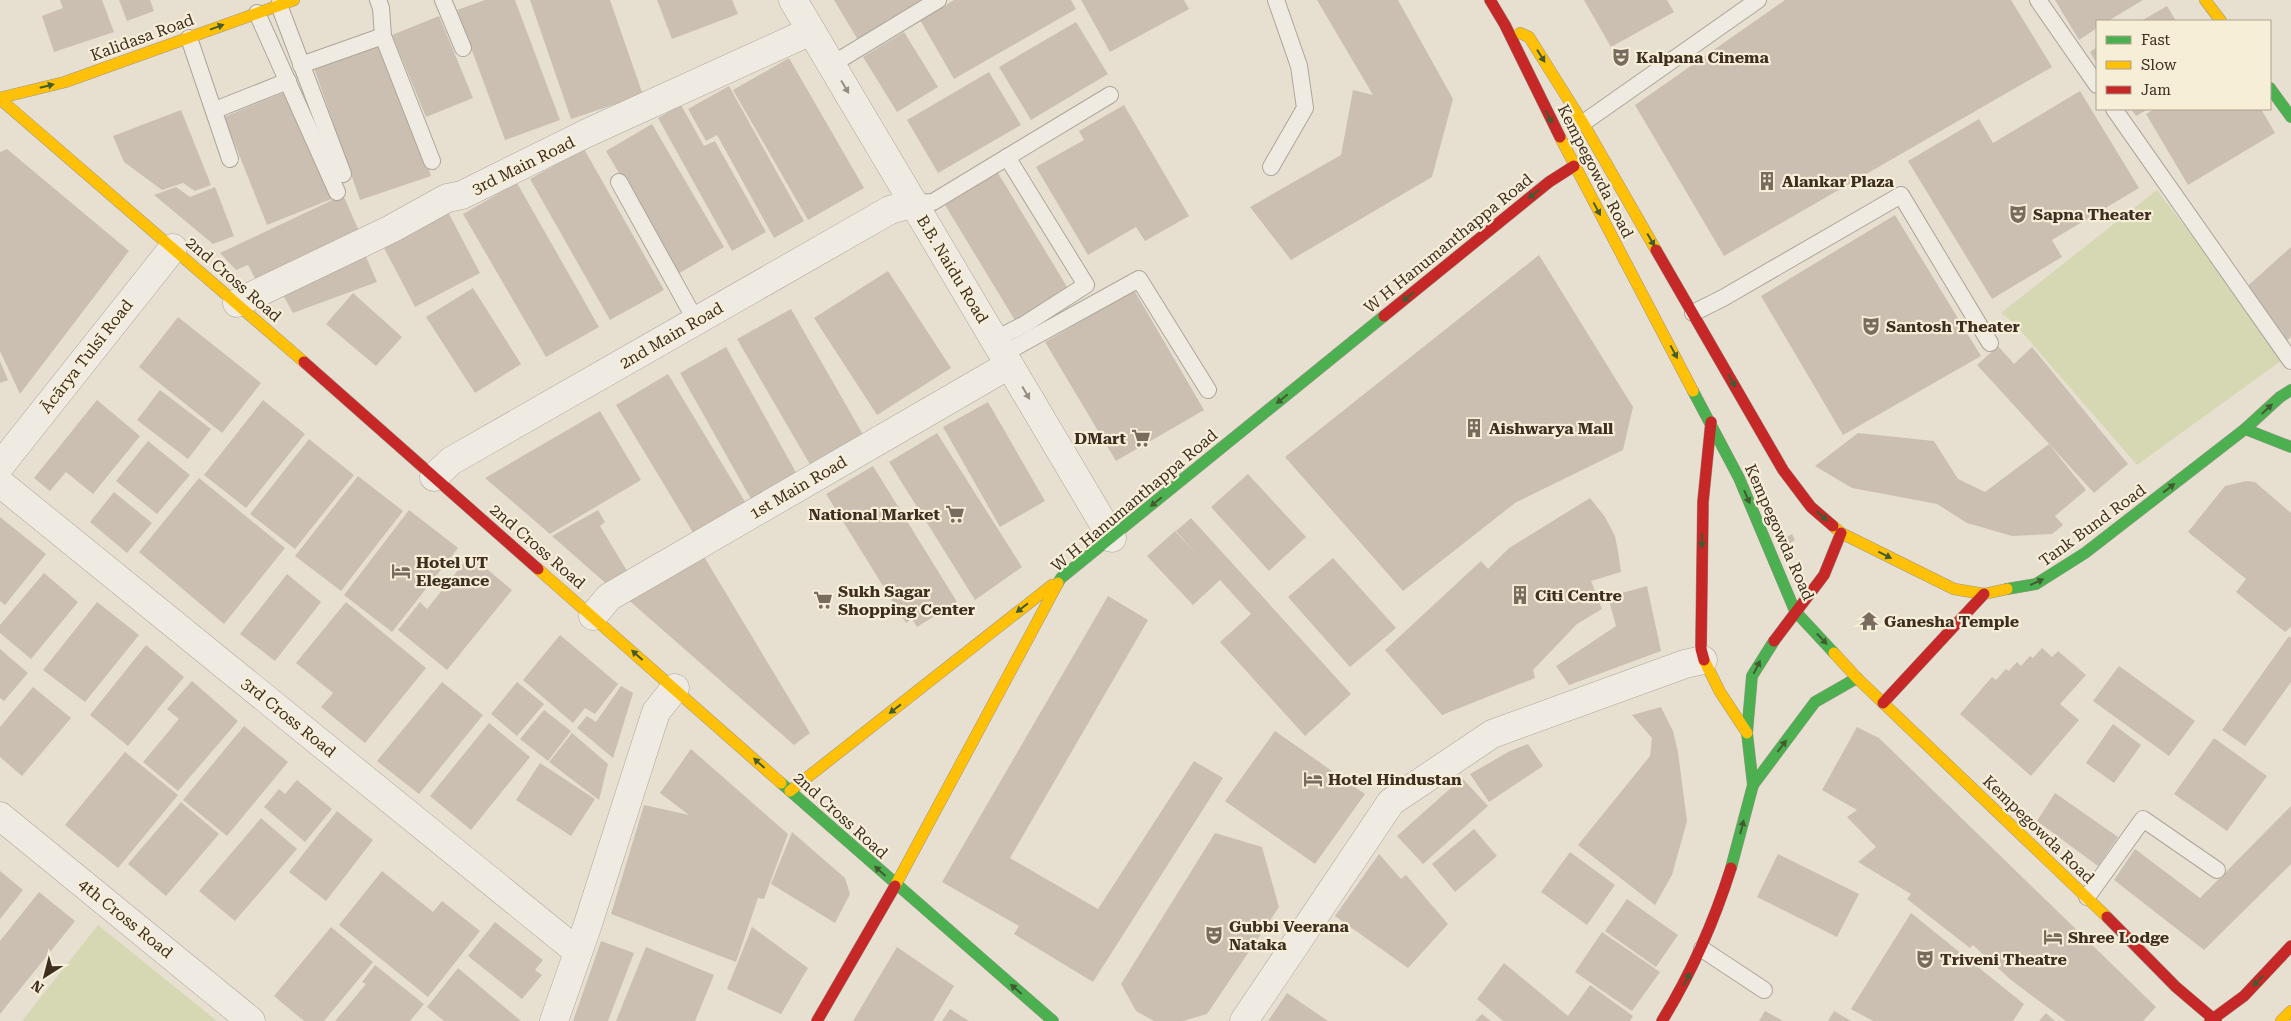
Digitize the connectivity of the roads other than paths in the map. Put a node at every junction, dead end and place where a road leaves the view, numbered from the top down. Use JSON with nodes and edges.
{"nodes":[{"id":1,"x":378,"y":0,"type":"edge"},
{"id":2,"x":443,"y":0,"type":"edge"},
{"id":3,"x":793,"y":0,"type":"edge"},
{"id":4,"x":938,"y":0,"type":"edge"},
{"id":5,"x":1276,"y":0,"type":"edge"},
{"id":6,"x":1490,"y":0,"type":"edge"},
{"id":7,"x":1758,"y":0,"type":"edge"},
{"id":8,"x":2038,"y":0,"type":"edge"},
{"id":9,"x":2205,"y":0,"type":"edge"},
{"id":10,"x":287,"y":3,"type":"edge"},
{"id":11,"x":257,"y":13,"type":"junction"},
{"id":12,"x":2220,"y":20,"type":"edge"},
{"id":13,"x":1505,"y":26,"type":"junction"},
{"id":14,"x":812,"y":31,"type":"junction"},
{"id":15,"x":383,"y":36,"type":"junction"},
{"id":16,"x":189,"y":38,"type":"junction"},
{"id":17,"x":462,"y":48,"type":"dead end"},
{"id":18,"x":832,"y":64,"type":"junction"},
{"id":19,"x":301,"y":65,"type":"junction"},
{"id":20,"x":288,"y":81,"type":"junction"},
{"id":21,"x":2096,"y":84,"type":"edge"},
{"id":22,"x":2271,"y":89,"type":"edge"},
{"id":23,"x":1110,"y":95,"type":"dead end"},
{"id":24,"x":0,"y":99,"type":"edge"},
{"id":25,"x":215,"y":110,"type":"junction"},
{"id":26,"x":2115,"y":110,"type":"edge"},
{"id":27,"x":2291,"y":117,"type":"edge"},
{"id":28,"x":1583,"y":123,"type":"junction"},
{"id":29,"x":1007,"y":157,"type":"junction"},
{"id":30,"x":230,"y":158,"type":"dead end"},
{"id":31,"x":432,"y":162,"type":"dead end"},
{"id":32,"x":1574,"y":166,"type":"junction"},
{"id":33,"x":1271,"y":167,"type":"dead end"},
{"id":34,"x":343,"y":174,"type":"dead end"},
{"id":35,"x":619,"y":182,"type":"dead end"},
{"id":36,"x":337,"y":192,"type":"dead end"},
{"id":37,"x":914,"y":203,"type":"junction"},
{"id":38,"x":173,"y":248,"type":"junction"},
{"id":39,"x":237,"y":303,"type":"junction"},
{"id":40,"x":1693,"y":313,"type":"junction"},
{"id":41,"x":696,"y":321,"type":"junction"},
{"id":42,"x":1990,"y":343,"type":"dead end"},
{"id":43,"x":1002,"y":353,"type":"junction"},
{"id":44,"x":2291,"y":361,"type":"edge"},
{"id":45,"x":1208,"y":390,"type":"dead end"},
{"id":46,"x":2291,"y":390,"type":"edge"},
{"id":47,"x":1711,"y":422,"type":"junction"},
{"id":48,"x":2245,"y":429,"type":"junction"},
{"id":49,"x":2291,"y":447,"type":"edge"},
{"id":50,"x":0,"y":466,"type":"edge"},
{"id":51,"x":434,"y":477,"type":"junction"},
{"id":52,"x":0,"y":483,"type":"edge"},
{"id":53,"x":1841,"y":533,"type":"junction"},
{"id":54,"x":1112,"y":538,"type":"junction"},
{"id":55,"x":1061,"y":578,"type":"junction"},
{"id":56,"x":1984,"y":594,"type":"junction"},
{"id":57,"x":1795,"y":611,"type":"junction"},
{"id":58,"x":593,"y":616,"type":"junction"},
{"id":59,"x":1703,"y":660,"type":"junction"},
{"id":60,"x":1857,"y":678,"type":"junction"},
{"id":61,"x":675,"y":688,"type":"junction"},
{"id":62,"x":1883,"y":702,"type":"junction"},
{"id":63,"x":1747,"y":733,"type":"junction"},
{"id":64,"x":1753,"y":785,"type":"junction"},
{"id":65,"x":790,"y":791,"type":"junction"},
{"id":66,"x":0,"y":816,"type":"edge"},
{"id":67,"x":2217,"y":870,"type":"dead end"},
{"id":68,"x":894,"y":884,"type":"junction"},
{"id":69,"x":2087,"y":898,"type":"junction"},
{"id":70,"x":2291,"y":946,"type":"edge"},
{"id":71,"x":1702,"y":949,"type":"junction"},
{"id":72,"x":578,"y":952,"type":"junction"},
{"id":73,"x":1764,"y":990,"type":"dead end"},
{"id":74,"x":2291,"y":1011,"type":"edge"},
{"id":75,"x":2213,"y":1020,"type":"edge"},
{"id":76,"x":251,"y":1021,"type":"edge"},
{"id":77,"x":554,"y":1021,"type":"edge"},
{"id":78,"x":817,"y":1021,"type":"edge"},
{"id":79,"x":1052,"y":1021,"type":"edge"},
{"id":80,"x":1244,"y":1021,"type":"edge"},
{"id":81,"x":1662,"y":1021,"type":"edge"},
{"id":82,"x":2281,"y":1021,"type":"edge"}],
"edges":[{"from":1,"to":15,"type":"lane"},
{"from":2,"to":17,"type":"lane"},
{"from":3,"to":14,"type":"street","name":"B.B. Naidu Road"},
{"from":4,"to":18,"type":"lane"},
{"from":5,"to":33,"type":"lane"},
{"from":6,"to":13,"type":"street","name":"Kempegowda Road"},
{"from":7,"to":28,"type":"lane"},
{"from":8,"to":21,"type":"lane"},
{"from":9,"to":12,"type":"street"},
{"from":10,"to":11,"type":"street","name":"Kalidasa Road"},
{"from":10,"to":19,"type":"lane"},
{"from":16,"to":11,"type":"street","name":"Kalidasa Road","one_way":true},
{"from":11,"to":20,"type":"lane"},
{"from":13,"to":28,"type":"street","name":"Kempegowda Road","one_way":true},
{"from":13,"to":32,"type":"street","name":"Kempegowda Road","one_way":true},
{"from":14,"to":18,"type":"street","name":"B.B. Naidu Road"},
{"from":14,"to":39,"type":"street","name":"3rd Main Road"},
{"from":15,"to":19,"type":"lane"},
{"from":15,"to":31,"type":"lane"},
{"from":24,"to":16,"type":"street","name":"Kalidasa Road","one_way":true},
{"from":16,"to":25,"type":"lane"},
{"from":18,"to":37,"type":"street","name":"B.B. Naidu Road","one_way":true},
{"from":19,"to":34,"type":"lane"},
{"from":20,"to":25,"type":"lane"},
{"from":20,"to":36,"type":"lane"},
{"from":22,"to":27,"type":"street"},
{"from":23,"to":29,"type":"lane"},
{"from":24,"to":38,"type":"street","name":"2nd Cross Road"},
{"from":25,"to":30,"type":"lane"},
{"from":26,"to":44,"type":"lane"},
{"from":28,"to":40,"type":"street","name":"Kempegowda Road","one_way":true},
{"from":29,"to":37,"type":"lane"},
{"from":29,"to":43,"type":"lane"},
{"from":32,"to":47,"type":"street","name":"Kempegowda Road","one_way":true},
{"from":32,"to":54,"type":"street","name":"W H Hanumanthappa Road","one_way":true},
{"from":35,"to":41,"type":"lane"},
{"from":37,"to":41,"type":"street","name":"2nd Main Road"},
{"from":37,"to":43,"type":"street","name":"B.B. Naidu Road"},
{"from":38,"to":39,"type":"street","name":"2nd Cross Road"},
{"from":38,"to":50,"type":"street","name":"Ācārya Tulsī Road"},
{"from":39,"to":51,"type":"street","name":"2nd Cross Road"},
{"from":40,"to":42,"type":"lane"},
{"from":40,"to":53,"type":"street","name":"Kempegowda Road","one_way":true},
{"from":41,"to":51,"type":"street","name":"2nd Main Road"},
{"from":43,"to":45,"type":"lane"},
{"from":43,"to":54,"type":"street","name":"B.B. Naidu Road","one_way":true},
{"from":43,"to":58,"type":"street","name":"1st Main Road"},
{"from":48,"to":46,"type":"street","name":"Tank Bund Road","one_way":true},
{"from":47,"to":57,"type":"street","name":"Kempegowda Road","one_way":true},
{"from":47,"to":59,"type":"street","one_way":true},
{"from":48,"to":49,"type":"street"},
{"from":56,"to":48,"type":"street","name":"Tank Bund Road","one_way":true},
{"from":51,"to":58,"type":"street","name":"2nd Cross Road"},
{"from":52,"to":72,"type":"street","name":"3rd Cross Road"},
{"from":53,"to":56,"type":"street","name":"Tank Bund Road","one_way":true},
{"from":53,"to":57,"type":"street"},
{"from":54,"to":55,"type":"street","name":"W H Hanumanthappa Road"},
{"from":55,"to":65,"type":"street","one_way":true},
{"from":55,"to":68,"type":"street","name":"W H Hanumanthappa Road"},
{"from":56,"to":62,"type":"street"},
{"from":57,"to":60,"type":"street","name":"Kempegowda Road","one_way":true},
{"from":63,"to":57,"type":"street","one_way":true},
{"from":61,"to":58,"type":"street","name":"2nd Cross Road","one_way":true},
{"from":59,"to":63,"type":"street"},
{"from":59,"to":80,"type":"street"},
{"from":60,"to":62,"type":"street","name":"Kempegowda Road"},
{"from":64,"to":60,"type":"street","one_way":true},
{"from":65,"to":61,"type":"street","name":"2nd Cross Road","one_way":true},
{"from":61,"to":72,"type":"street"},
{"from":62,"to":69,"type":"street","name":"Kempegowda Road"},
{"from":63,"to":64,"type":"street"},
{"from":71,"to":64,"type":"street","one_way":true},
{"from":68,"to":65,"type":"street","name":"2nd Cross Road","one_way":true},
{"from":66,"to":76,"type":"street","name":"4th Cross Road"},
{"from":67,"to":69,"type":"lane"},
{"from":68,"to":78,"type":"street","name":"W H Hanumanthappa Road"},
{"from":79,"to":68,"type":"street","name":"2nd Cross Road","one_way":true},
{"from":69,"to":75,"type":"street","name":"Kempegowda Road"},
{"from":70,"to":75,"type":"street","one_way":true},
{"from":71,"to":73,"type":"lane"},
{"from":81,"to":71,"type":"street","one_way":true},
{"from":72,"to":77,"type":"street"},
{"from":74,"to":82,"type":"street"}]}
